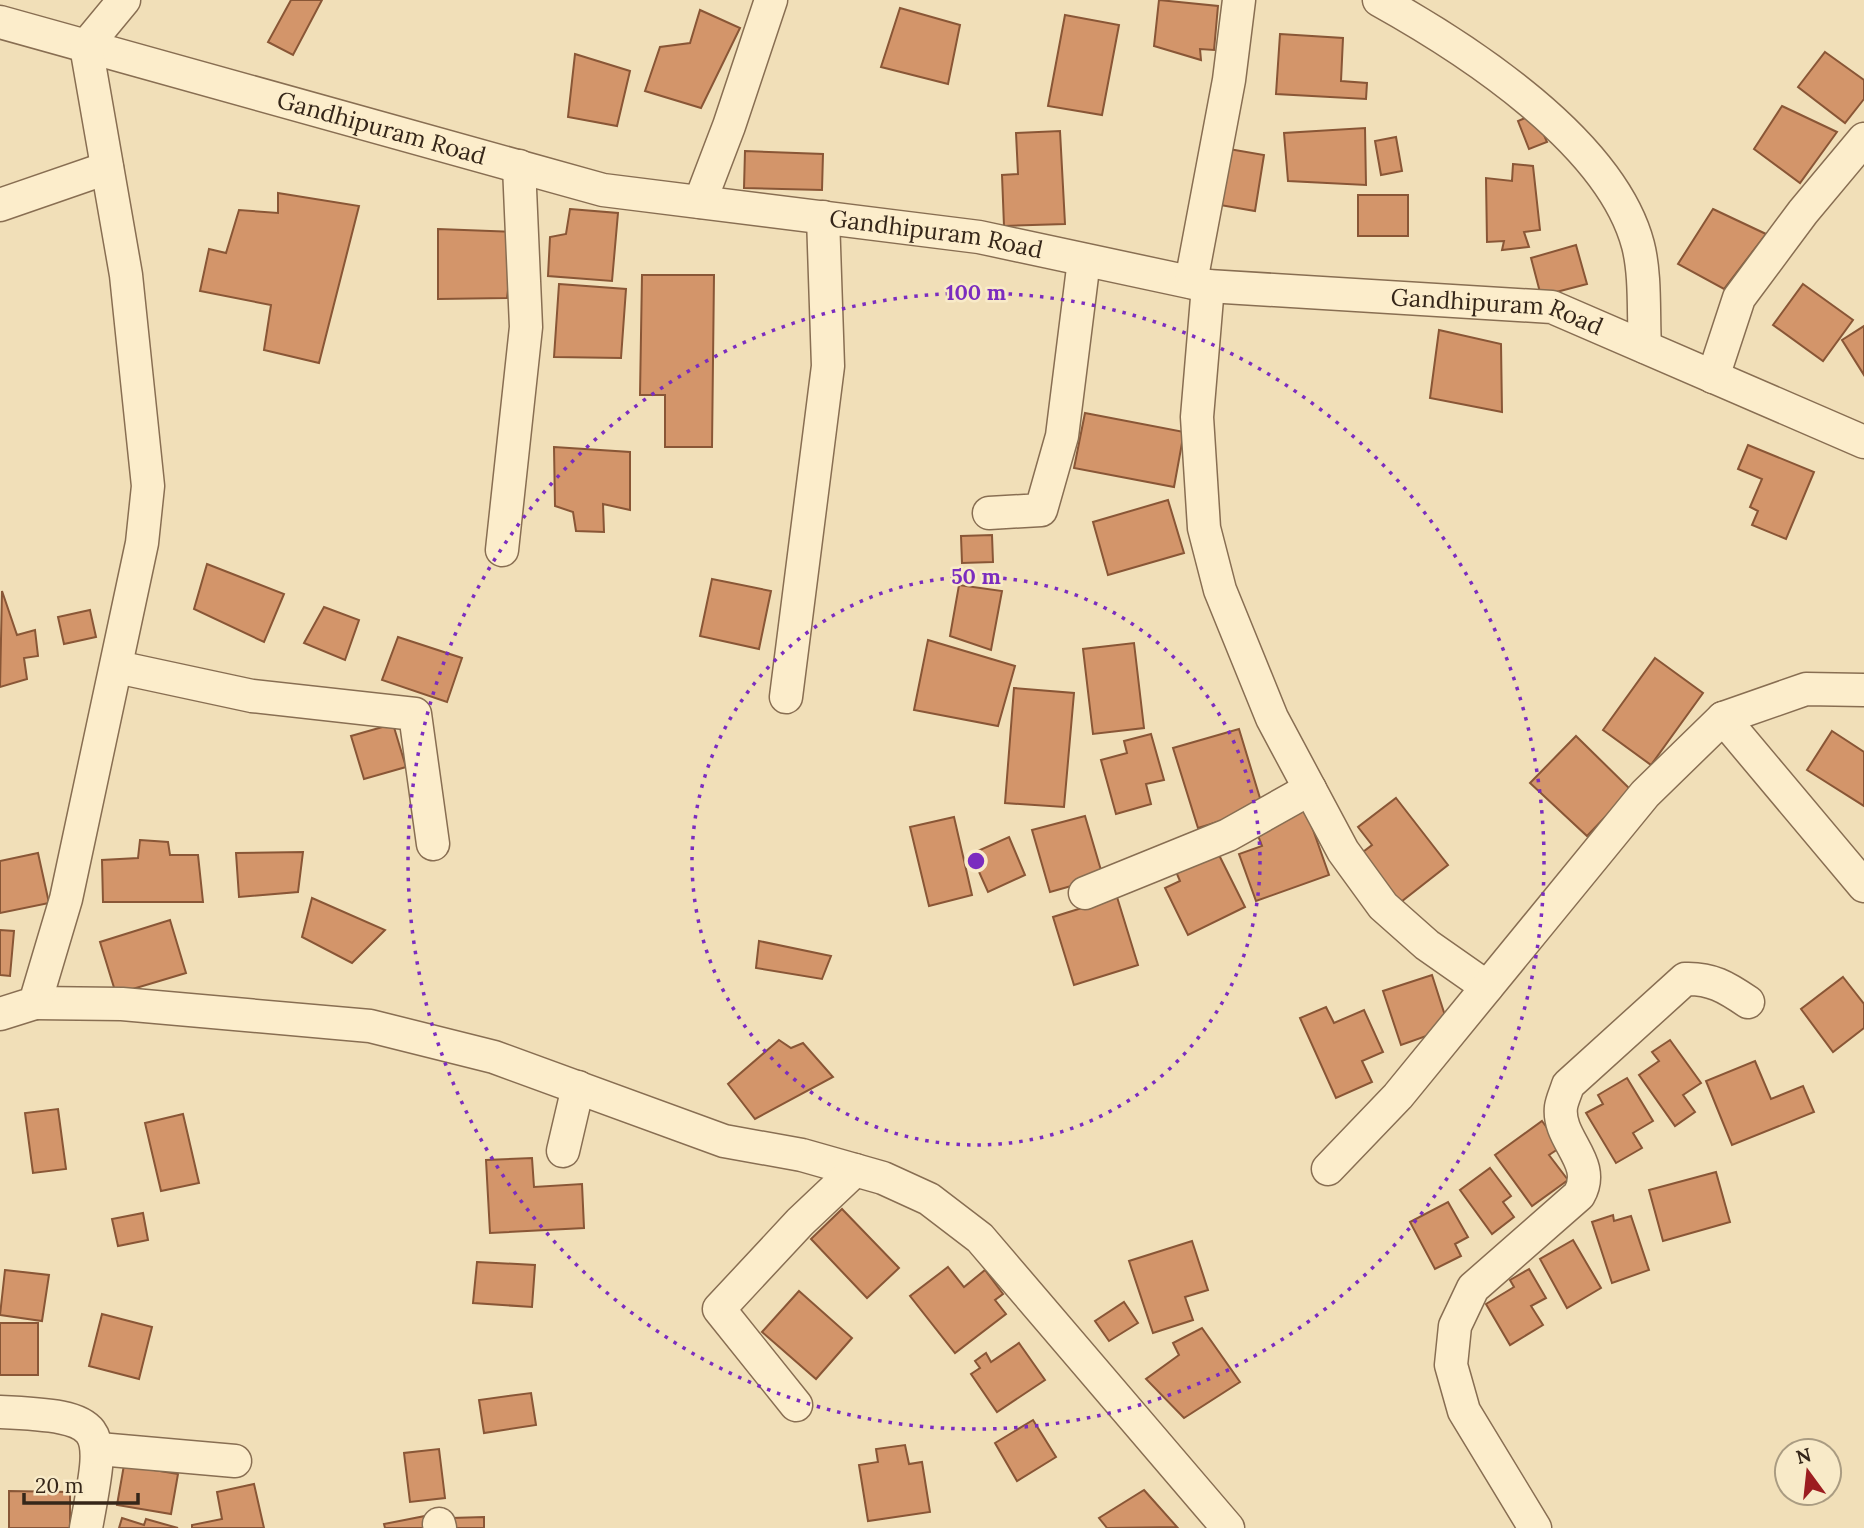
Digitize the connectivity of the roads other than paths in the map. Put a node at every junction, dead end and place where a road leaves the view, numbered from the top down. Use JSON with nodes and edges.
{"nodes":[{"id":1,"x":124,"y":0,"type":"edge"},
{"id":2,"x":771,"y":0,"type":"edge"},
{"id":3,"x":1239,"y":0,"type":"edge"},
{"id":4,"x":1379,"y":0,"type":"edge"},
{"id":5,"x":0,"y":22,"type":"edge"},
{"id":6,"x":86,"y":46,"type":"junction"},
{"id":7,"x":1864,"y":139,"type":"edge"},
{"id":8,"x":519,"y":166,"type":"junction"},
{"id":9,"x":107,"y":168,"type":"junction"},
{"id":10,"x":700,"y":202,"type":"junction"},
{"id":11,"x":0,"y":205,"type":"edge"},
{"id":12,"x":823,"y":218,"type":"junction"},
{"id":13,"x":1084,"y":260,"type":"junction"},
{"id":14,"x":1200,"y":284,"type":"junction"},
{"id":15,"x":1645,"y":347,"type":"junction"},
{"id":16,"x":1713,"y":377,"type":"junction"},
{"id":17,"x":1864,"y":442,"type":"edge"},
{"id":18,"x":989,"y":513,"type":"dead end"},
{"id":19,"x":502,"y":550,"type":"dead end"},
{"id":20,"x":117,"y":667,"type":"junction"},
{"id":21,"x":1864,"y":690,"type":"edge"},
{"id":22,"x":786,"y":697,"type":"dead end"},
{"id":23,"x":1723,"y":718,"type":"junction"},
{"id":24,"x":1310,"y":789,"type":"junction"},
{"id":25,"x":433,"y":844,"type":"dead end"},
{"id":26,"x":1864,"y":886,"type":"edge"},
{"id":27,"x":1085,"y":893,"type":"dead end"},
{"id":28,"x":1487,"y":986,"type":"junction"},
{"id":29,"x":1748,"y":1002,"type":"dead end"},
{"id":30,"x":35,"y":1003,"type":"junction"},
{"id":31,"x":0,"y":1014,"type":"edge"},
{"id":32,"x":578,"y":1087,"type":"junction"},
{"id":33,"x":563,"y":1151,"type":"dead end"},
{"id":34,"x":855,"y":1170,"type":"junction"},
{"id":35,"x":1328,"y":1170,"type":"dead end"},
{"id":36,"x":796,"y":1405,"type":"dead end"},
{"id":37,"x":0,"y":1412,"type":"edge"},
{"id":38,"x":99,"y":1449,"type":"junction"},
{"id":39,"x":235,"y":1461,"type":"dead end"},
{"id":40,"x":86,"y":1528,"type":"edge"},
{"id":41,"x":1228,"y":1528,"type":"edge"},
{"id":42,"x":1535,"y":1528,"type":"edge"}],
"edges":[{"from":1,"to":6,"type":"street"},
{"from":2,"to":10,"type":"street"},
{"from":3,"to":14,"type":"street"},
{"from":4,"to":15,"type":"street"},
{"from":5,"to":6,"type":"street","name":"Gandhipuram Road"},
{"from":6,"to":8,"type":"street","name":"Gandhipuram Road"},
{"from":6,"to":9,"type":"street"},
{"from":7,"to":16,"type":"street"},
{"from":8,"to":10,"type":"street","name":"Gandhipuram Road"},
{"from":8,"to":19,"type":"street"},
{"from":9,"to":11,"type":"street"},
{"from":9,"to":20,"type":"street"},
{"from":10,"to":12,"type":"street","name":"Gandhipuram Road"},
{"from":12,"to":13,"type":"street","name":"Gandhipuram Road"},
{"from":12,"to":22,"type":"street"},
{"from":13,"to":14,"type":"street","name":"Gandhipuram Road"},
{"from":13,"to":18,"type":"street"},
{"from":14,"to":15,"type":"street","name":"Gandhipuram Road"},
{"from":14,"to":24,"type":"street"},
{"from":15,"to":16,"type":"street","name":"Gandhipuram Road"},
{"from":16,"to":17,"type":"street","name":"Gandhipuram Road"},
{"from":20,"to":25,"type":"street"},
{"from":20,"to":30,"type":"street"},
{"from":21,"to":23,"type":"street"},
{"from":23,"to":26,"type":"street"},
{"from":23,"to":28,"type":"street"},
{"from":24,"to":27,"type":"street"},
{"from":24,"to":28,"type":"street"},
{"from":28,"to":35,"type":"street"},
{"from":29,"to":42,"type":"street"},
{"from":30,"to":31,"type":"street"},
{"from":30,"to":32,"type":"street"},
{"from":32,"to":33,"type":"street"},
{"from":32,"to":34,"type":"street"},
{"from":34,"to":36,"type":"street"},
{"from":34,"to":41,"type":"street"},
{"from":37,"to":38,"type":"street"},
{"from":38,"to":39,"type":"street"},
{"from":38,"to":40,"type":"street"}]}
